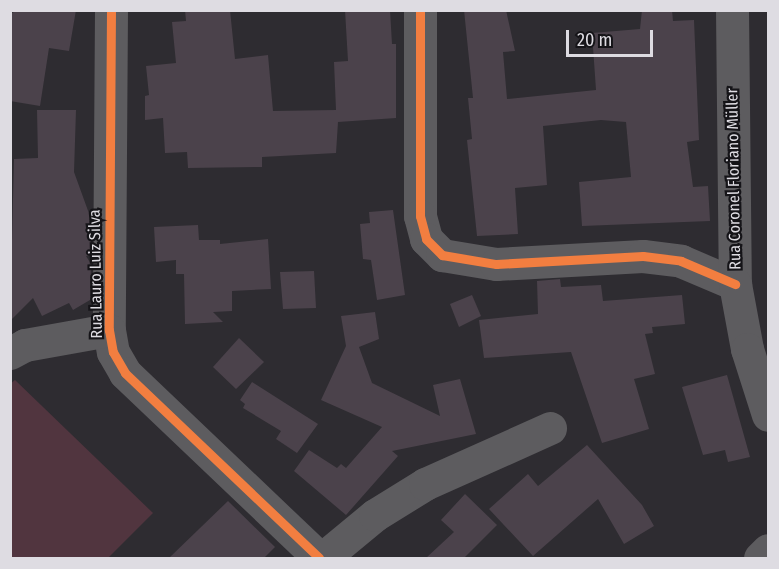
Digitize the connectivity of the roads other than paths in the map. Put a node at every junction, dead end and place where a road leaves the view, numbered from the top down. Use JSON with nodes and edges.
{"nodes":[{"id":1,"x":111,"y":10,"type":"edge"},
{"id":2,"x":420,"y":10,"type":"edge"},
{"id":3,"x":732,"y":10,"type":"edge"},
{"id":4,"x":735,"y":284,"type":"junction"},
{"id":5,"x":110,"y":330,"type":"junction"},
{"id":6,"x":10,"y":353,"type":"edge"},
{"id":7,"x":768,"y":415,"type":"edge"},
{"id":8,"x":550,"y":428,"type":"dead end"},
{"id":9,"x":768,"y":550,"type":"edge"},
{"id":10,"x":321,"y":558,"type":"edge"},
{"id":11,"x":760,"y":558,"type":"edge"}],
"edges":[{"from":1,"to":5,"type":"street","name":"Rua Lauro Luiz Silva"},
{"from":2,"to":4,"type":"street"},
{"from":3,"to":4,"type":"street","name":"Rua Coronel Floriano Müller"},
{"from":4,"to":7,"type":"street","name":"Rua Coronel Floriano Müller"},
{"from":5,"to":6,"type":"street"},
{"from":5,"to":10,"type":"street","name":"Rua Lauro Luiz Silva"},
{"from":8,"to":10,"type":"street"},
{"from":9,"to":11,"type":"street"}]}
